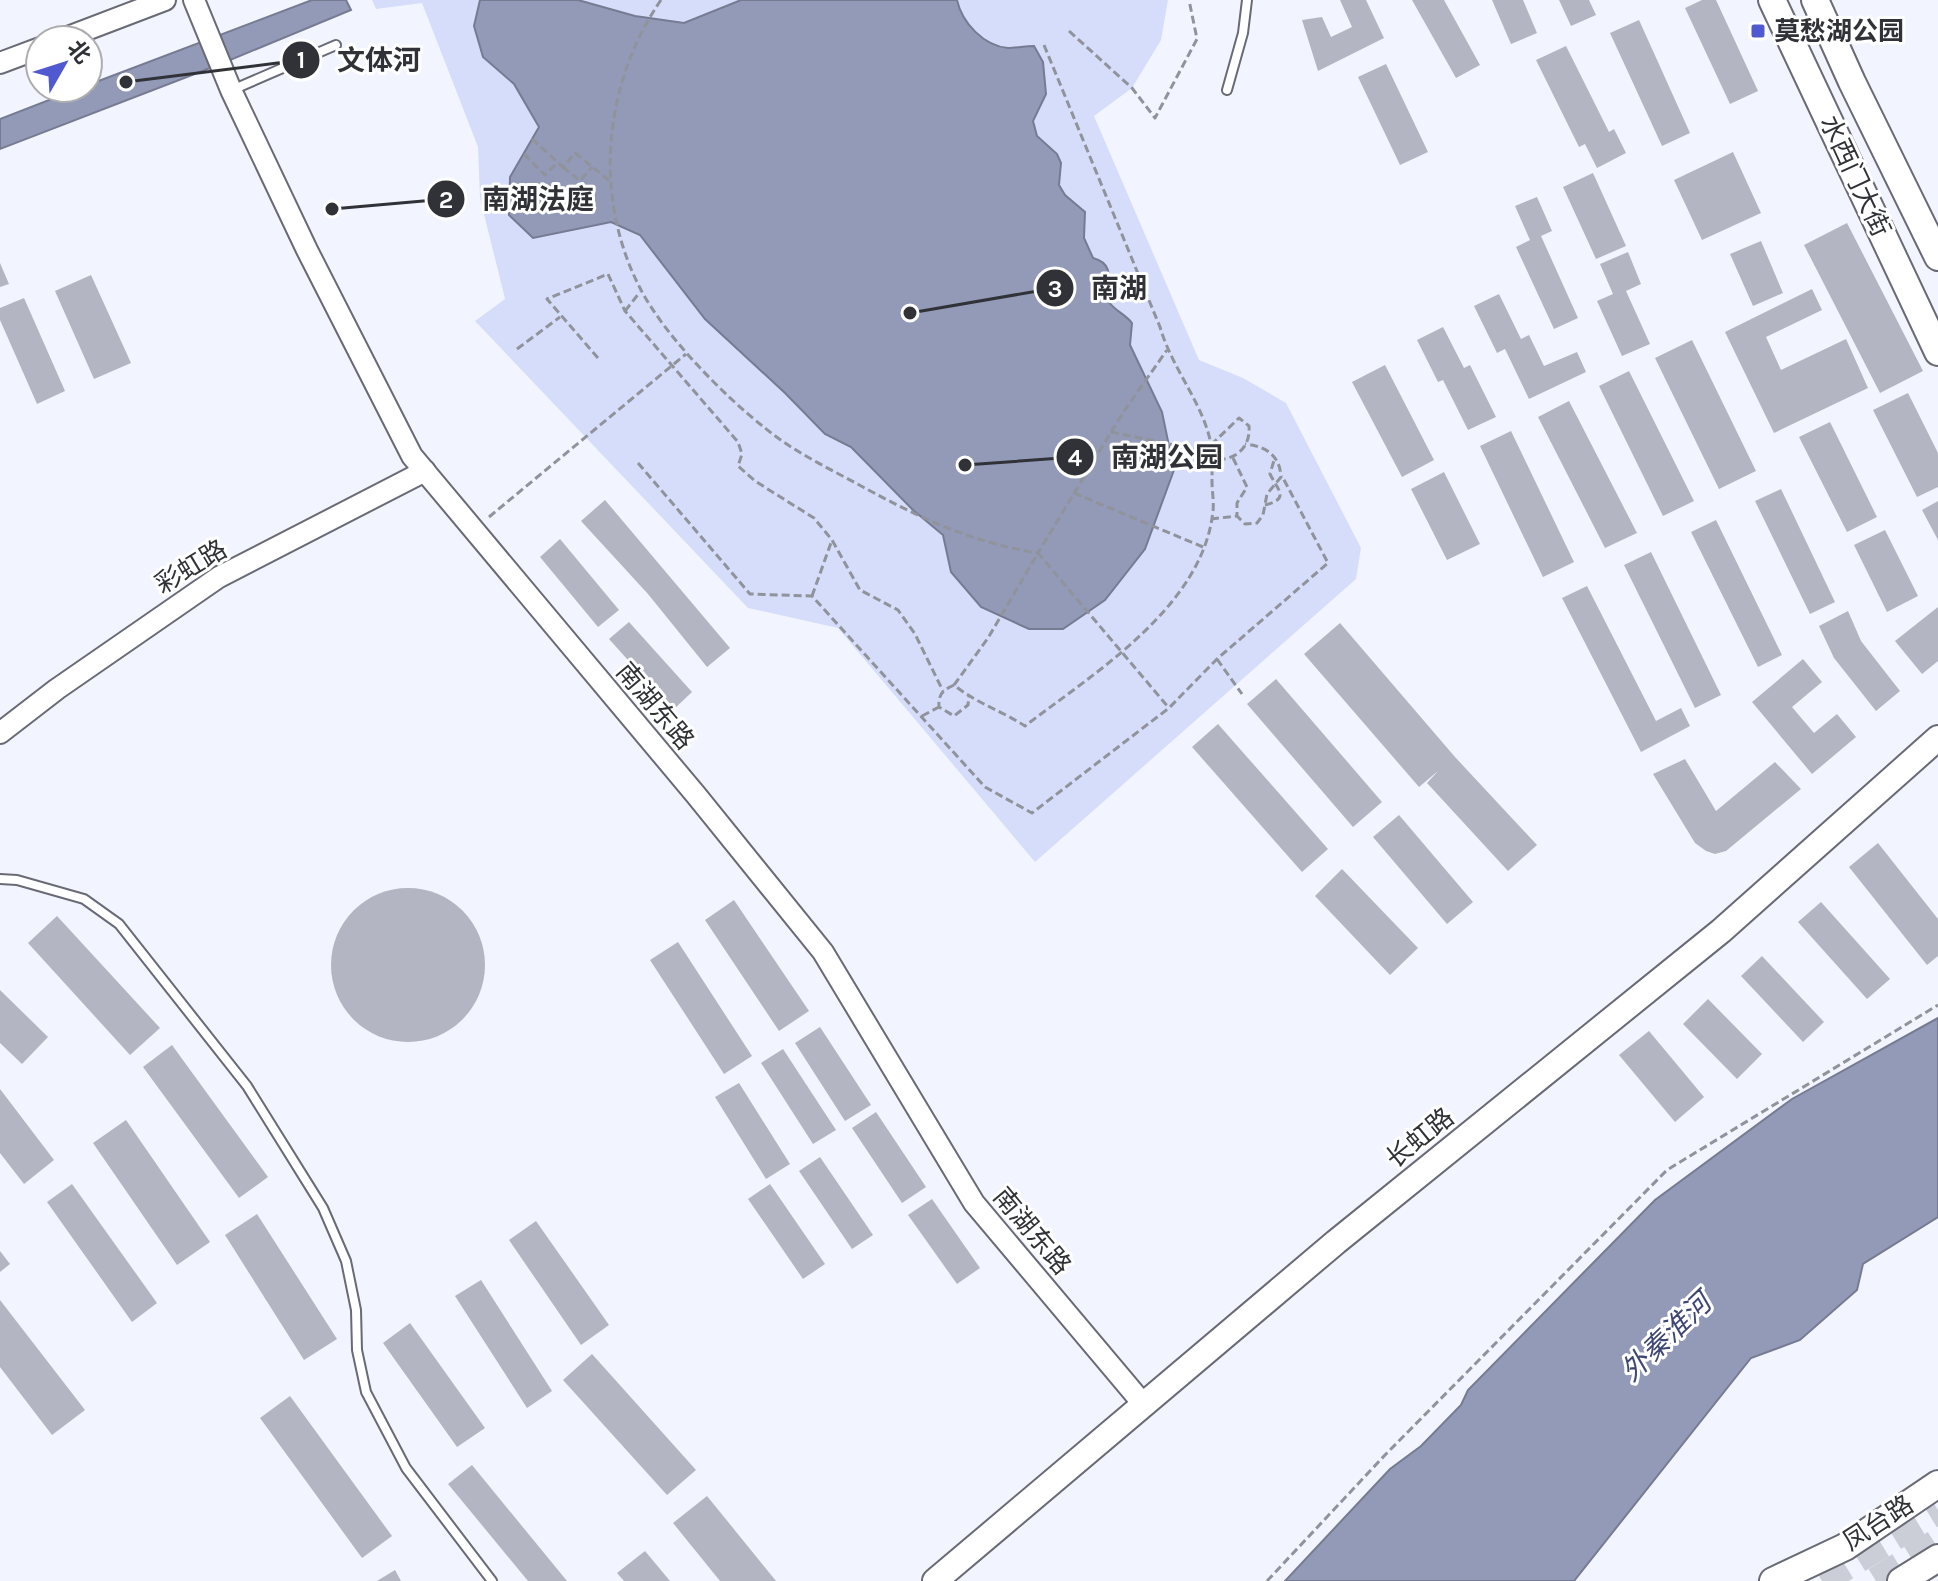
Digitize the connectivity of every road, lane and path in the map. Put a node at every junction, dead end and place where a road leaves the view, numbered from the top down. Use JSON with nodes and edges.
{"nodes":[{"id":1,"x":165,"y":0,"type":"edge"},
{"id":2,"x":194,"y":0,"type":"edge"},
{"id":3,"x":661,"y":0,"type":"edge"},
{"id":4,"x":1189,"y":0,"type":"edge"},
{"id":5,"x":1247,"y":0,"type":"edge"},
{"id":6,"x":1772,"y":0,"type":"edge"},
{"id":7,"x":1815,"y":0,"type":"edge"},
{"id":8,"x":102,"y":24,"type":"edge"},
{"id":9,"x":1069,"y":31,"type":"dead end"},
{"id":10,"x":336,"y":45,"type":"dead end"},
{"id":11,"x":1044,"y":45,"type":"dead end"},
{"id":12,"x":24,"y":54,"type":"edge"},
{"id":13,"x":0,"y":63,"type":"edge"},
{"id":14,"x":231,"y":90,"type":"junction"},
{"id":15,"x":1227,"y":90,"type":"dead end"},
{"id":16,"x":532,"y":139,"type":"dead end"},
{"id":17,"x":524,"y":154,"type":"dead end"},
{"id":18,"x":558,"y":162,"type":"junction"},
{"id":19,"x":563,"y":167,"type":"junction"},
{"id":20,"x":592,"y":167,"type":"junction"},
{"id":21,"x":611,"y":182,"type":"junction"},
{"id":22,"x":1938,"y":257,"type":"edge"},
{"id":23,"x":641,"y":291,"type":"junction"},
{"id":24,"x":625,"y":311,"type":"junction"},
{"id":25,"x":560,"y":317,"type":"junction"},
{"id":26,"x":517,"y":349,"type":"dead end"},
{"id":27,"x":1167,"y":350,"type":"junction"},
{"id":28,"x":1938,"y":352,"type":"edge"},
{"id":29,"x":686,"y":354,"type":"junction"},
{"id":30,"x":598,"y":358,"type":"dead end"},
{"id":31,"x":673,"y":366,"type":"junction"},
{"id":32,"x":1111,"y":432,"type":"junction"},
{"id":33,"x":1245,"y":444,"type":"junction"},
{"id":34,"x":1211,"y":445,"type":"junction"},
{"id":35,"x":1212,"y":453,"type":"junction"},
{"id":36,"x":1275,"y":457,"type":"junction"},
{"id":37,"x":1233,"y":458,"type":"junction"},
{"id":38,"x":1212,"y":459,"type":"junction"},
{"id":39,"x":638,"y":463,"type":"dead end"},
{"id":40,"x":425,"y":471,"type":"junction"},
{"id":41,"x":1282,"y":476,"type":"junction"},
{"id":42,"x":1277,"y":484,"type":"junction"},
{"id":43,"x":1074,"y":493,"type":"junction"},
{"id":44,"x":1265,"y":505,"type":"junction"},
{"id":45,"x":1237,"y":516,"type":"junction"},
{"id":46,"x":1211,"y":519,"type":"junction"},
{"id":47,"x":474,"y":530,"type":"junction"},
{"id":48,"x":832,"y":540,"type":"junction"},
{"id":49,"x":1203,"y":547,"type":"junction"},
{"id":50,"x":1038,"y":553,"type":"junction"},
{"id":51,"x":812,"y":596,"type":"junction"},
{"id":52,"x":1123,"y":652,"type":"junction"},
{"id":53,"x":1217,"y":659,"type":"junction"},
{"id":54,"x":954,"y":685,"type":"junction"},
{"id":55,"x":943,"y":691,"type":"junction"},
{"id":56,"x":1242,"y":694,"type":"dead end"},
{"id":57,"x":969,"y":696,"type":"junction"},
{"id":58,"x":939,"y":707,"type":"junction"},
{"id":59,"x":1169,"y":708,"type":"junction"},
{"id":60,"x":922,"y":716,"type":"junction"},
{"id":61,"x":0,"y":733,"type":"edge"},
{"id":62,"x":1938,"y":738,"type":"edge"},
{"id":63,"x":0,"y":879,"type":"edge"},
{"id":64,"x":1938,"y":1005,"type":"edge"},
{"id":65,"x":1144,"y":1405,"type":"junction"},
{"id":66,"x":1938,"y":1484,"type":"edge"},
{"id":67,"x":1938,"y":1558,"type":"edge"},
{"id":68,"x":492,"y":1581,"type":"edge"},
{"id":69,"x":935,"y":1581,"type":"edge"},
{"id":70,"x":1267,"y":1581,"type":"edge"},
{"id":71,"x":1773,"y":1581,"type":"edge"},
{"id":72,"x":1901,"y":1581,"type":"edge"}],
"edges":[{"from":1,"to":8,"type":"street"},
{"from":2,"to":14,"type":"street","name":"南湖东路"},
{"from":3,"to":21,"type":"path"},
{"from":4,"to":9,"type":"path"},
{"from":5,"to":15,"type":"lane"},
{"from":6,"to":28,"type":"main road","name":"水西门大街"},
{"from":7,"to":22,"type":"main road","name":"水西门大街"},
{"from":10,"to":14,"type":"lane"},
{"from":11,"to":27,"type":"path"},
{"from":12,"to":13,"type":"street"},
{"from":14,"to":40,"type":"street","name":"南湖东路"},
{"from":16,"to":18,"type":"path"},
{"from":17,"to":18,"type":"path"},
{"from":18,"to":19,"type":"path"},
{"from":19,"to":20,"type":"path"},
{"from":19,"to":20,"type":"path"},
{"from":20,"to":21,"type":"path"},
{"from":21,"to":23,"type":"path"},
{"from":23,"to":24,"type":"path"},
{"from":23,"to":29,"type":"path"},
{"from":24,"to":25,"type":"path"},
{"from":24,"to":31,"type":"path"},
{"from":25,"to":26,"type":"path"},
{"from":25,"to":30,"type":"path"},
{"from":27,"to":32,"type":"path"},
{"from":27,"to":34,"type":"path"},
{"from":29,"to":31,"type":"path"},
{"from":29,"to":50,"type":"path"},
{"from":31,"to":47,"type":"path"},
{"from":31,"to":48,"type":"path"},
{"from":32,"to":35,"type":"path"},
{"from":32,"to":43,"type":"path"},
{"from":33,"to":34,"type":"path"},
{"from":33,"to":36,"type":"path"},
{"from":33,"to":37,"type":"path"},
{"from":34,"to":35,"type":"path"},
{"from":35,"to":38,"type":"path"},
{"from":36,"to":41,"type":"path"},
{"from":36,"to":42,"type":"path"},
{"from":37,"to":38,"type":"path"},
{"from":37,"to":45,"type":"path"},
{"from":38,"to":46,"type":"path"},
{"from":39,"to":51,"type":"path"},
{"from":40,"to":47,"type":"street","name":"南湖东路"},
{"from":40,"to":61,"type":"street","name":"彩虹路"},
{"from":41,"to":42,"type":"path"},
{"from":41,"to":53,"type":"path"},
{"from":42,"to":44,"type":"path"},
{"from":42,"to":44,"type":"path"},
{"from":43,"to":49,"type":"path"},
{"from":43,"to":50,"type":"path"},
{"from":44,"to":45,"type":"path"},
{"from":45,"to":46,"type":"path"},
{"from":46,"to":49,"type":"path"},
{"from":47,"to":65,"type":"street","name":"南湖东路"},
{"from":48,"to":51,"type":"path"},
{"from":48,"to":55,"type":"path"},
{"from":49,"to":52,"type":"path"},
{"from":50,"to":52,"type":"path"},
{"from":50,"to":54,"type":"path"},
{"from":51,"to":60,"type":"path"},
{"from":52,"to":57,"type":"path"},
{"from":52,"to":59,"type":"path"},
{"from":53,"to":56,"type":"path"},
{"from":53,"to":59,"type":"path"},
{"from":54,"to":55,"type":"path"},
{"from":54,"to":57,"type":"path"},
{"from":55,"to":58,"type":"path"},
{"from":57,"to":58,"type":"path"},
{"from":58,"to":60,"type":"path"},
{"from":59,"to":60,"type":"path"},
{"from":62,"to":65,"type":"main road","name":"长虹路"},
{"from":63,"to":68,"type":"lane"},
{"from":64,"to":70,"type":"path"},
{"from":65,"to":69,"type":"main road","name":"长虹路"},
{"from":66,"to":71,"type":"main road","name":"凤台路"},
{"from":67,"to":72,"type":"main road"}]}
